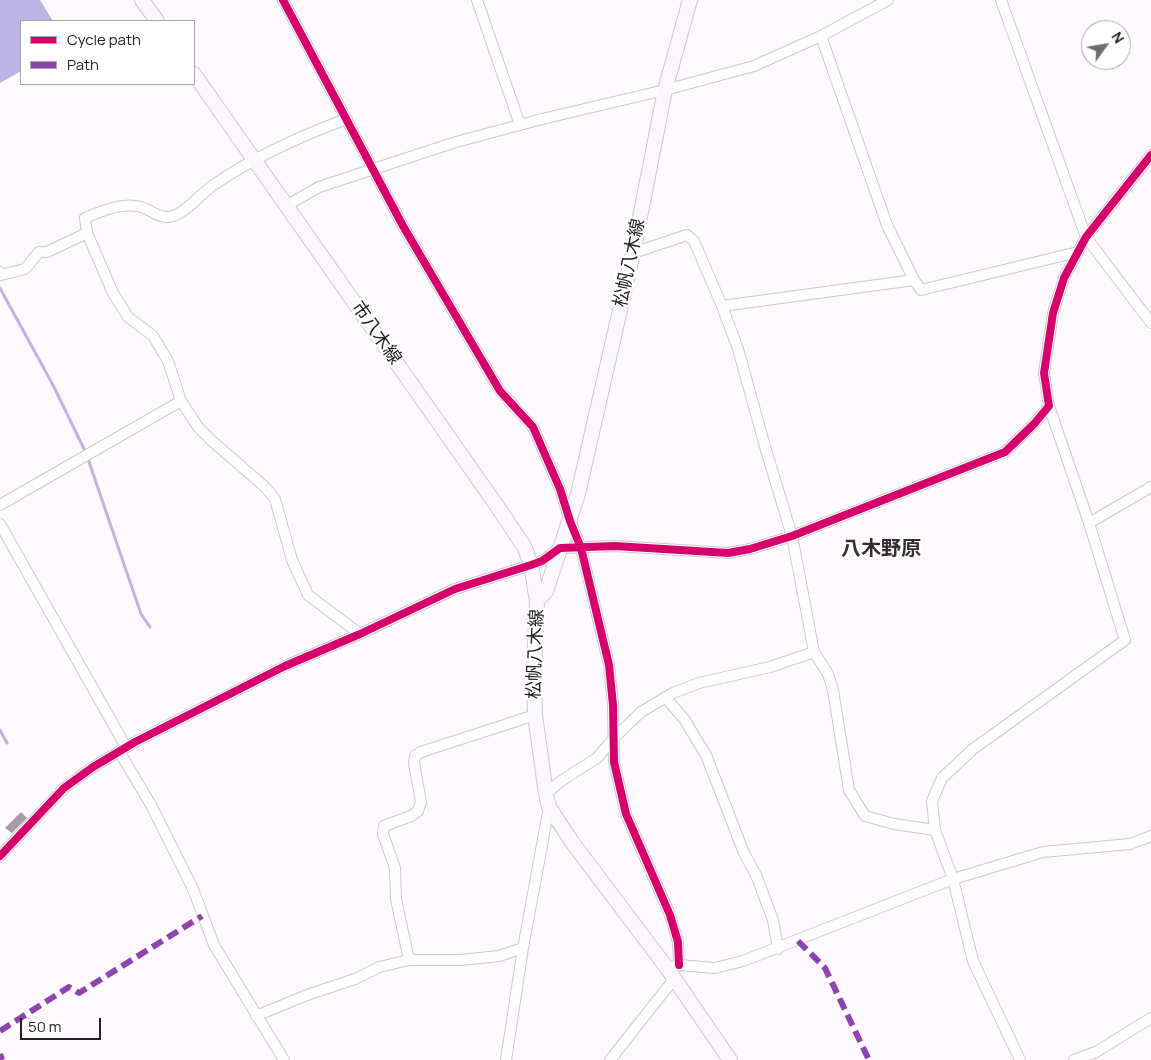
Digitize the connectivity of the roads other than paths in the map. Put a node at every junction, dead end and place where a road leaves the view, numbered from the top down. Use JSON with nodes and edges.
{"nodes":[{"id":1,"x":142,"y":0,"type":"edge"},
{"id":2,"x":283,"y":0,"type":"edge"},
{"id":3,"x":477,"y":0,"type":"edge"},
{"id":4,"x":690,"y":0,"type":"edge"},
{"id":5,"x":888,"y":0,"type":"edge"},
{"id":6,"x":1001,"y":0,"type":"edge"},
{"id":7,"x":156,"y":20,"type":"edge"},
{"id":8,"x":821,"y":36,"type":"junction"},
{"id":9,"x":195,"y":75,"type":"edge"},
{"id":10,"x":665,"y":90,"type":"junction"},
{"id":11,"x":347,"y":120,"type":"junction"},
{"id":12,"x":520,"y":125,"type":"junction"},
{"id":13,"x":1151,"y":155,"type":"edge"},
{"id":14,"x":255,"y":160,"type":"junction"},
{"id":15,"x":373,"y":169,"type":"junction"},
{"id":16,"x":286,"y":206,"type":"junction"},
{"id":17,"x":87,"y":233,"type":"junction"},
{"id":18,"x":1086,"y":237,"type":"junction"},
{"id":19,"x":1078,"y":252,"type":"junction"},
{"id":20,"x":633,"y":253,"type":"junction"},
{"id":21,"x":0,"y":274,"type":"edge"},
{"id":22,"x":914,"y":280,"type":"junction"},
{"id":23,"x":722,"y":306,"type":"junction"},
{"id":24,"x":1151,"y":324,"type":"edge"},
{"id":25,"x":181,"y":401,"type":"junction"},
{"id":26,"x":1048,"y":406,"type":"junction"},
{"id":27,"x":1151,"y":487,"type":"edge"},
{"id":28,"x":0,"y":505,"type":"edge"},
{"id":29,"x":570,"y":521,"type":"junction"},
{"id":30,"x":1089,"y":523,"type":"junction"},
{"id":31,"x":0,"y":524,"type":"edge"},
{"id":32,"x":792,"y":536,"type":"junction"},
{"id":33,"x":560,"y":548,"type":"junction"},
{"id":34,"x":581,"y":548,"type":"junction"},
{"id":35,"x":531,"y":565,"type":"junction"},
{"id":36,"x":537,"y":602,"type":"junction"},
{"id":37,"x":360,"y":634,"type":"junction"},
{"id":38,"x":814,"y":652,"type":"junction"},
{"id":39,"x":666,"y":698,"type":"junction"},
{"id":40,"x":535,"y":715,"type":"junction"},
{"id":41,"x":614,"y":738,"type":"junction"},
{"id":42,"x":123,"y":749,"type":"junction"},
{"id":43,"x":548,"y":801,"type":"junction"},
{"id":44,"x":935,"y":830,"type":"junction"},
{"id":45,"x":1151,"y":836,"type":"edge"},
{"id":46,"x":0,"y":856,"type":"edge"},
{"id":47,"x":952,"y":879,"type":"junction"},
{"id":48,"x":523,"y":948,"type":"junction"},
{"id":49,"x":778,"y":949,"type":"junction"},
{"id":50,"x":409,"y":960,"type":"junction"},
{"id":51,"x":673,"y":971,"type":"junction"},
{"id":52,"x":256,"y":1016,"type":"junction"},
{"id":53,"x":1151,"y":1018,"type":"edge"},
{"id":54,"x":284,"y":1060,"type":"edge"},
{"id":55,"x":506,"y":1060,"type":"edge"},
{"id":56,"x":610,"y":1060,"type":"edge"},
{"id":57,"x":730,"y":1060,"type":"edge"},
{"id":58,"x":1020,"y":1060,"type":"edge"},
{"id":59,"x":1074,"y":1060,"type":"edge"}],
"edges":[{"from":1,"to":7,"type":"main road"},
{"from":2,"to":11,"type":"street"},
{"from":3,"to":12,"type":"street"},
{"from":4,"to":10,"type":"main road","name":"松帆八木線"},
{"from":5,"to":8,"type":"street"},
{"from":6,"to":18,"type":"street"},
{"from":8,"to":10,"type":"street"},
{"from":8,"to":22,"type":"street"},
{"from":9,"to":14,"type":"main road","name":"市八木線"},
{"from":10,"to":12,"type":"street"},
{"from":10,"to":20,"type":"main road","name":"松帆八木線"},
{"from":11,"to":14,"type":"street"},
{"from":11,"to":15,"type":"street"},
{"from":12,"to":15,"type":"street"},
{"from":13,"to":18,"type":"street"},
{"from":14,"to":16,"type":"main road","name":"市八木線"},
{"from":14,"to":17,"type":"street"},
{"from":15,"to":16,"type":"street"},
{"from":15,"to":29,"type":"street"},
{"from":16,"to":35,"type":"main road","name":"市八木線"},
{"from":17,"to":21,"type":"street"},
{"from":17,"to":25,"type":"street"},
{"from":18,"to":19,"type":"street"},
{"from":18,"to":24,"type":"street"},
{"from":19,"to":22,"type":"street"},
{"from":19,"to":26,"type":"street"},
{"from":20,"to":23,"type":"street"},
{"from":20,"to":29,"type":"main road","name":"松帆八木線"},
{"from":22,"to":23,"type":"street"},
{"from":23,"to":32,"type":"street"},
{"from":25,"to":28,"type":"street"},
{"from":25,"to":37,"type":"street"},
{"from":26,"to":30,"type":"street"},
{"from":26,"to":32,"type":"street"},
{"from":27,"to":30,"type":"street"},
{"from":29,"to":33,"type":"main road","name":"松帆八木線"},
{"from":29,"to":34,"type":"street"},
{"from":30,"to":44,"type":"street"},
{"from":31,"to":42,"type":"street"},
{"from":32,"to":34,"type":"street"},
{"from":32,"to":38,"type":"street"},
{"from":33,"to":34,"type":"street"},
{"from":33,"to":35,"type":"street"},
{"from":33,"to":36,"type":"main road","name":"松帆八木線"},
{"from":34,"to":41,"type":"street"},
{"from":35,"to":36,"type":"main road","name":"市八木線"},
{"from":35,"to":37,"type":"street"},
{"from":36,"to":40,"type":"main road","name":"松帆八木線"},
{"from":37,"to":42,"type":"street"},
{"from":38,"to":39,"type":"street"},
{"from":38,"to":44,"type":"street"},
{"from":39,"to":41,"type":"street"},
{"from":39,"to":49,"type":"street"},
{"from":40,"to":43,"type":"main road","name":"松帆八木線"},
{"from":40,"to":50,"type":"street"},
{"from":41,"to":43,"type":"street"},
{"from":41,"to":51,"type":"street"},
{"from":42,"to":46,"type":"street"},
{"from":42,"to":52,"type":"street"},
{"from":43,"to":48,"type":"street"},
{"from":43,"to":51,"type":"main road","name":"松帆八木線"},
{"from":44,"to":47,"type":"street"},
{"from":45,"to":47,"type":"street"},
{"from":47,"to":49,"type":"street"},
{"from":47,"to":58,"type":"street"},
{"from":48,"to":50,"type":"street"},
{"from":48,"to":55,"type":"street"},
{"from":49,"to":51,"type":"street"},
{"from":50,"to":52,"type":"street"},
{"from":51,"to":56,"type":"street"},
{"from":51,"to":57,"type":"main road","name":"松帆八木線"},
{"from":52,"to":54,"type":"street"},
{"from":53,"to":59,"type":"street"}]}
